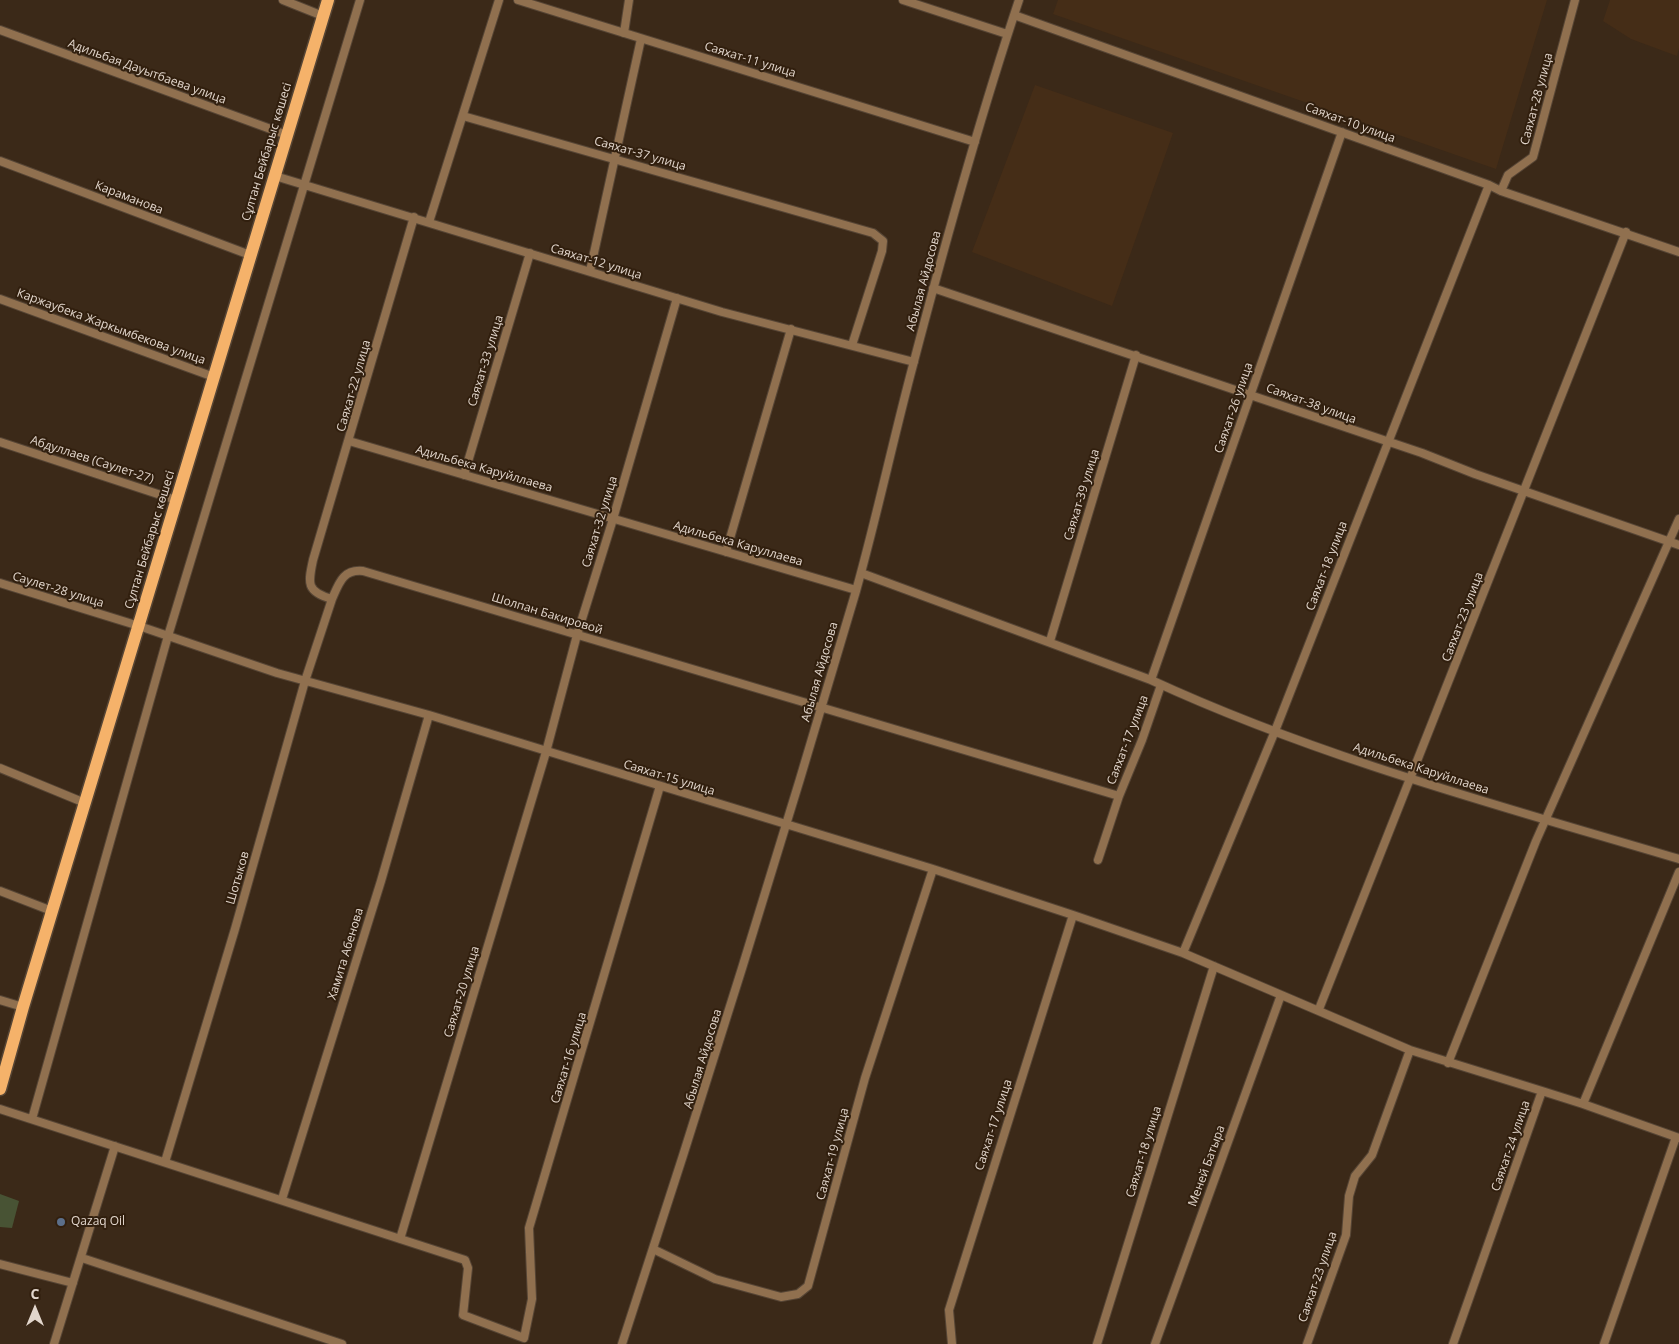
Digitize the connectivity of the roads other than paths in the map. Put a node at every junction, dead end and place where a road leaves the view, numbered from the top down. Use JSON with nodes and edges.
{"nodes":[{"id":1,"x":283,"y":0,"type":"edge"},
{"id":2,"x":328,"y":0,"type":"edge"},
{"id":3,"x":360,"y":0,"type":"edge"},
{"id":4,"x":499,"y":0,"type":"edge"},
{"id":5,"x":518,"y":0,"type":"edge"},
{"id":6,"x":629,"y":0,"type":"edge"},
{"id":7,"x":903,"y":0,"type":"edge"},
{"id":8,"x":1019,"y":0,"type":"edge"},
{"id":9,"x":1575,"y":0,"type":"edge"},
{"id":10,"x":1014,"y":15,"type":"junction"},
{"id":11,"x":323,"y":16,"type":"junction"},
{"id":12,"x":0,"y":30,"type":"edge"},
{"id":13,"x":624,"y":33,"type":"junction"},
{"id":14,"x":1007,"y":34,"type":"junction"},
{"id":15,"x":642,"y":39,"type":"junction"},
{"id":16,"x":463,"y":116,"type":"junction"},
{"id":17,"x":1342,"y":132,"type":"junction"},
{"id":18,"x":287,"y":135,"type":"junction"},
{"id":19,"x":975,"y":142,"type":"junction"},
{"id":20,"x":615,"y":158,"type":"junction"},
{"id":21,"x":0,"y":162,"type":"edge"},
{"id":22,"x":274,"y":176,"type":"junction"},
{"id":23,"x":304,"y":184,"type":"junction"},
{"id":24,"x":1489,"y":185,"type":"junction"},
{"id":25,"x":1501,"y":192,"type":"junction"},
{"id":26,"x":414,"y":217,"type":"junction"},
{"id":27,"x":429,"y":222,"type":"junction"},
{"id":28,"x":1626,"y":232,"type":"junction"},
{"id":29,"x":1679,"y":252,"type":"edge"},
{"id":30,"x":530,"y":253,"type":"junction"},
{"id":31,"x":250,"y":255,"type":"junction"},
{"id":32,"x":590,"y":272,"type":"junction"},
{"id":33,"x":933,"y":288,"type":"junction"},
{"id":34,"x":677,"y":298,"type":"junction"},
{"id":35,"x":0,"y":299,"type":"edge"},
{"id":36,"x":791,"y":329,"type":"junction"},
{"id":37,"x":852,"y":345,"type":"junction"},
{"id":38,"x":1136,"y":355,"type":"junction"},
{"id":39,"x":914,"y":362,"type":"junction"},
{"id":40,"x":214,"y":377,"type":"junction"},
{"id":41,"x":1250,"y":394,"type":"junction"},
{"id":42,"x":349,"y":441,"type":"junction"},
{"id":43,"x":0,"y":442,"type":"edge"},
{"id":44,"x":1387,"y":443,"type":"junction"},
{"id":45,"x":464,"y":475,"type":"junction"},
{"id":46,"x":1524,"y":489,"type":"junction"},
{"id":47,"x":176,"y":500,"type":"junction"},
{"id":48,"x":614,"y":519,"type":"junction"},
{"id":49,"x":1679,"y":519,"type":"edge"},
{"id":50,"x":1668,"y":541,"type":"junction"},
{"id":51,"x":1679,"y":545,"type":"edge"},
{"id":52,"x":726,"y":552,"type":"junction"},
{"id":53,"x":861,"y":572,"type":"junction"},
{"id":54,"x":0,"y":583,"type":"edge"},
{"id":55,"x":856,"y":590,"type":"junction"},
{"id":56,"x":332,"y":599,"type":"junction"},
{"id":57,"x":139,"y":626,"type":"junction"},
{"id":58,"x":576,"y":635,"type":"junction"},
{"id":59,"x":168,"y":636,"type":"junction"},
{"id":60,"x":1050,"y":641,"type":"junction"},
{"id":61,"x":1151,"y":680,"type":"junction"},
{"id":62,"x":305,"y":681,"type":"junction"},
{"id":63,"x":1162,"y":685,"type":"junction"},
{"id":64,"x":820,"y":708,"type":"junction"},
{"id":65,"x":429,"y":715,"type":"junction"},
{"id":66,"x":1275,"y":731,"type":"junction"},
{"id":67,"x":546,"y":752,"type":"junction"},
{"id":68,"x":0,"y":768,"type":"edge"},
{"id":69,"x":1409,"y":778,"type":"junction"},
{"id":70,"x":660,"y":786,"type":"junction"},
{"id":71,"x":1119,"y":796,"type":"junction"},
{"id":72,"x":84,"y":803,"type":"junction"},
{"id":73,"x":1548,"y":820,"type":"junction"},
{"id":74,"x":786,"y":825,"type":"junction"},
{"id":75,"x":1679,"y":859,"type":"edge"},
{"id":76,"x":1098,"y":860,"type":"dead end"},
{"id":77,"x":933,"y":869,"type":"junction"},
{"id":78,"x":1679,"y":872,"type":"edge"},
{"id":79,"x":0,"y":891,"type":"edge"},
{"id":80,"x":52,"y":911,"type":"junction"},
{"id":81,"x":1073,"y":915,"type":"junction"},
{"id":82,"x":1183,"y":953,"type":"junction"},
{"id":83,"x":1214,"y":966,"type":"junction"},
{"id":84,"x":1280,"y":995,"type":"junction"},
{"id":85,"x":0,"y":1000,"type":"edge"},
{"id":86,"x":23,"y":1007,"type":"junction"},
{"id":87,"x":1319,"y":1010,"type":"junction"},
{"id":88,"x":1410,"y":1050,"type":"junction"},
{"id":89,"x":1448,"y":1063,"type":"junction"},
{"id":90,"x":0,"y":1089,"type":"edge"},
{"id":91,"x":1542,"y":1092,"type":"junction"},
{"id":92,"x":1584,"y":1104,"type":"junction"},
{"id":93,"x":0,"y":1109,"type":"edge"},
{"id":94,"x":32,"y":1119,"type":"junction"},
{"id":95,"x":1678,"y":1138,"type":"edge"},
{"id":96,"x":115,"y":1146,"type":"junction"},
{"id":97,"x":165,"y":1162,"type":"junction"},
{"id":98,"x":282,"y":1199,"type":"junction"},
{"id":99,"x":400,"y":1239,"type":"junction"},
{"id":100,"x":653,"y":1250,"type":"junction"},
{"id":101,"x":82,"y":1258,"type":"junction"},
{"id":102,"x":0,"y":1264,"type":"edge"},
{"id":103,"x":74,"y":1283,"type":"junction"},
{"id":104,"x":54,"y":1344,"type":"edge"},
{"id":105,"x":342,"y":1344,"type":"edge"},
{"id":106,"x":622,"y":1344,"type":"edge"},
{"id":107,"x":952,"y":1344,"type":"edge"},
{"id":108,"x":1097,"y":1344,"type":"edge"},
{"id":109,"x":1155,"y":1344,"type":"edge"},
{"id":110,"x":1306,"y":1344,"type":"edge"},
{"id":111,"x":1453,"y":1344,"type":"edge"},
{"id":112,"x":1604,"y":1344,"type":"edge"}],
"edges":[{"from":1,"to":11,"type":"street"},
{"from":2,"to":11,"type":"main road","name":"Сұлтан Бейбарыс көшесі"},
{"from":3,"to":23,"type":"street"},
{"from":4,"to":16,"type":"street"},
{"from":5,"to":13,"type":"street","name":"Саяхат-11 улица"},
{"from":6,"to":13,"type":"street"},
{"from":7,"to":14,"type":"street"},
{"from":8,"to":10,"type":"street","name":"Абылая Айдосова"},
{"from":9,"to":25,"type":"street","name":"Саяхат-28 улица"},
{"from":10,"to":14,"type":"street","name":"Абылая Айдосова"},
{"from":10,"to":17,"type":"street","name":"Саяхат-10 улица"},
{"from":11,"to":18,"type":"main road","name":"Сұлтан Бейбарыс көшесі"},
{"from":12,"to":18,"type":"street","name":"Адильбая Дауытбаева улица"},
{"from":13,"to":15,"type":"street","name":"Саяхат-11 улица"},
{"from":14,"to":19,"type":"street","name":"Абылая Айдосова"},
{"from":15,"to":19,"type":"street","name":"Саяхат-11 улица"},
{"from":15,"to":20,"type":"street"},
{"from":16,"to":20,"type":"street","name":"Саяхат-37 улица"},
{"from":16,"to":27,"type":"street"},
{"from":17,"to":24,"type":"street","name":"Саяхат-10 улица"},
{"from":17,"to":41,"type":"street","name":"Саяхат-26 улица"},
{"from":18,"to":22,"type":"main road","name":"Сұлтан Бейбарыс көшесі"},
{"from":19,"to":33,"type":"street","name":"Абылая Айдосова"},
{"from":20,"to":32,"type":"street"},
{"from":20,"to":37,"type":"street","name":"Саяхат-37 улица"},
{"from":21,"to":31,"type":"street","name":"Караманова"},
{"from":22,"to":23,"type":"street","name":"Саяхат-12 улица"},
{"from":22,"to":31,"type":"main road","name":"Сұлтан Бейбарыс көшесі"},
{"from":23,"to":26,"type":"street","name":"Саяхат-12 улица"},
{"from":23,"to":59,"type":"street"},
{"from":24,"to":25,"type":"street","name":"Саяхат-10 улица"},
{"from":24,"to":44,"type":"street","name":"Саяхат-18 улица"},
{"from":25,"to":28,"type":"street","name":"Саяхат-10 улица"},
{"from":26,"to":27,"type":"street","name":"Саяхат-12 улица"},
{"from":26,"to":42,"type":"street","name":"Саяхат-22 улица"},
{"from":27,"to":30,"type":"street","name":"Саяхат-12 улица"},
{"from":28,"to":29,"type":"street","name":"Саяхат-10 улица"},
{"from":28,"to":46,"type":"street","name":"Саяхат-23 улица"},
{"from":30,"to":32,"type":"street","name":"Саяхат-12 улица"},
{"from":30,"to":45,"type":"street","name":"Саяхат-33 улица"},
{"from":31,"to":40,"type":"main road","name":"Сұлтан Бейбарыс көшесі"},
{"from":32,"to":34,"type":"street","name":"Саяхат-12 улица"},
{"from":33,"to":38,"type":"street","name":"Саяхат-38 улица"},
{"from":33,"to":39,"type":"street","name":"Абылая Айдосова"},
{"from":34,"to":36,"type":"street","name":"Саяхат-12 улица"},
{"from":34,"to":48,"type":"street","name":"Саяхат-32 улица"},
{"from":35,"to":40,"type":"street","name":"Каржаубека Жаркымбекова улица"},
{"from":36,"to":37,"type":"street","name":"Саяхат-12 улица"},
{"from":36,"to":52,"type":"street"},
{"from":37,"to":39,"type":"street","name":"Саяхат-12 улица"},
{"from":38,"to":41,"type":"street","name":"Саяхат-38 улица"},
{"from":38,"to":60,"type":"street","name":"Саяхат-39 улица"},
{"from":39,"to":53,"type":"street","name":"Абылая Айдосова"},
{"from":40,"to":47,"type":"main road","name":"Сұлтан Бейбарыс көшесі"},
{"from":41,"to":44,"type":"street","name":"Саяхат-38 улица"},
{"from":41,"to":61,"type":"street","name":"Саяхат-26 улица"},
{"from":42,"to":45,"type":"street","name":"Адильбека Каруйллаева"},
{"from":42,"to":56,"type":"street","name":"Саяхат-22 улица"},
{"from":43,"to":47,"type":"street","name":"Абдуллаев (Саулет-27)"},
{"from":44,"to":46,"type":"street","name":"Саяхат-38 улица"},
{"from":44,"to":66,"type":"street","name":"Саяхат-18 улица"},
{"from":45,"to":48,"type":"street","name":"Адильбека Каруйллаева"},
{"from":46,"to":50,"type":"street","name":"Саяхат-38 улица"},
{"from":46,"to":69,"type":"street","name":"Саяхат-23 улица"},
{"from":47,"to":57,"type":"main road","name":"Сұлтан Бейбарыс көшесі"},
{"from":48,"to":52,"type":"street","name":"Адильбека Каруллаева"},
{"from":48,"to":58,"type":"street","name":"Саяхат-32 улица"},
{"from":49,"to":50,"type":"street"},
{"from":50,"to":51,"type":"street","name":"Саяхат-38 улица"},
{"from":50,"to":73,"type":"street"},
{"from":52,"to":55,"type":"street","name":"Адильбека Каруллаева"},
{"from":53,"to":55,"type":"street","name":"Абылая Айдосова"},
{"from":53,"to":60,"type":"street"},
{"from":54,"to":57,"type":"street","name":"Саулет-28 улица"},
{"from":55,"to":64,"type":"street","name":"Абылая Айдосова"},
{"from":56,"to":58,"type":"street","name":"Шолпан Бакировой"},
{"from":56,"to":62,"type":"street","name":"Шотыков"},
{"from":57,"to":59,"type":"street","name":"Саулет-28 улица"},
{"from":57,"to":72,"type":"main road","name":"Сұлтан Бейбарыс көшесі"},
{"from":58,"to":64,"type":"street","name":"Шолпан Бакировой"},
{"from":58,"to":67,"type":"street","name":"Саяхат-32 улица"},
{"from":59,"to":62,"type":"street","name":"Саулет-28 улица"},
{"from":59,"to":94,"type":"street"},
{"from":60,"to":61,"type":"street"},
{"from":61,"to":63,"type":"street"},
{"from":62,"to":65,"type":"street","name":"Саяхат-15 улица"},
{"from":62,"to":97,"type":"street","name":"Шотыков"},
{"from":63,"to":66,"type":"street","name":"Адильбека Каруйллаева"},
{"from":63,"to":71,"type":"street","name":"Саяхат-17 улица"},
{"from":64,"to":71,"type":"street","name":"Шолпан Бакировой"},
{"from":64,"to":74,"type":"street","name":"Абылая Айдосова"},
{"from":65,"to":67,"type":"street","name":"Саяхат-15 улица"},
{"from":65,"to":98,"type":"street","name":"Хамита Абенова"},
{"from":66,"to":69,"type":"street","name":"Адильбека Каруйллаева"},
{"from":66,"to":82,"type":"street","name":"Саяхат-18 улица"},
{"from":67,"to":70,"type":"street","name":"Саяхат-15 улица"},
{"from":67,"to":99,"type":"street","name":"Саяхат-20 улица"},
{"from":68,"to":72,"type":"street"},
{"from":69,"to":73,"type":"street","name":"Адильбека Каруйллаева"},
{"from":69,"to":87,"type":"street","name":"Саяхат-23 улица"},
{"from":70,"to":74,"type":"street","name":"Саяхат-15 улица"},
{"from":70,"to":99,"type":"street","name":"Саяхат-16 улица"},
{"from":71,"to":76,"type":"street","name":"Саяхат-17 улица"},
{"from":72,"to":80,"type":"main road","name":"Сұлтан Бейбарыс көшесі"},
{"from":73,"to":75,"type":"street","name":"Адильбека Каруйллаева"},
{"from":73,"to":89,"type":"street"},
{"from":74,"to":77,"type":"street","name":"Саяхат-15 улица"},
{"from":74,"to":100,"type":"street","name":"Абылая Айдосова"},
{"from":77,"to":81,"type":"street","name":"Саяхат-15 улица"},
{"from":77,"to":100,"type":"street","name":"Саяхат-19 улица"},
{"from":78,"to":92,"type":"street"},
{"from":79,"to":80,"type":"street"},
{"from":80,"to":86,"type":"main road","name":"Сұлтан Бейбарыс көшесі"},
{"from":81,"to":82,"type":"street","name":"Саяхат-15 улица"},
{"from":81,"to":107,"type":"street","name":"Саяхат-17 улица"},
{"from":82,"to":83,"type":"street","name":"Саяхат-15 улица"},
{"from":83,"to":84,"type":"street","name":"Саяхат-15 улица"},
{"from":83,"to":108,"type":"street","name":"Саяхат-18 улица"},
{"from":84,"to":87,"type":"street","name":"Саяхат-15 улица"},
{"from":84,"to":109,"type":"street","name":"Меней Батыра"},
{"from":85,"to":86,"type":"street"},
{"from":86,"to":90,"type":"main road","name":"Сұлтан Бейбарыс көшесі"},
{"from":87,"to":88,"type":"street","name":"Саяхат-15 улица"},
{"from":88,"to":89,"type":"street","name":"Саяхат-15 улица"},
{"from":88,"to":110,"type":"street","name":"Саяхат-23 улица"},
{"from":89,"to":91,"type":"street","name":"Саяхат-15 улица"},
{"from":91,"to":92,"type":"street","name":"Саяхат-24 улица"},
{"from":91,"to":111,"type":"street","name":"Саяхат-24 улица"},
{"from":92,"to":95,"type":"street","name":"Саяхат-24 улица"},
{"from":93,"to":94,"type":"street"},
{"from":94,"to":96,"type":"street"},
{"from":95,"to":112,"type":"street"},
{"from":96,"to":97,"type":"street"},
{"from":96,"to":101,"type":"street"},
{"from":97,"to":98,"type":"street"},
{"from":98,"to":99,"type":"street"},
{"from":100,"to":106,"type":"street","name":"Абылая Айдосова"},
{"from":101,"to":103,"type":"street"},
{"from":101,"to":105,"type":"street"},
{"from":102,"to":103,"type":"street"},
{"from":103,"to":104,"type":"street"}]}
